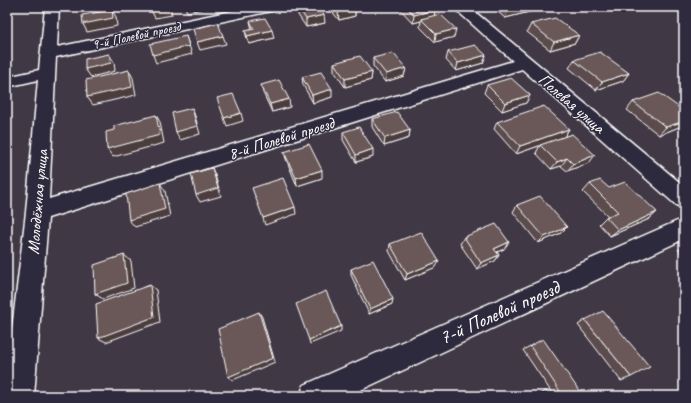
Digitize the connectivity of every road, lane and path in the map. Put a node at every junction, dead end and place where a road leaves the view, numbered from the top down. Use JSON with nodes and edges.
{"nodes":[{"id":1,"x":52,"y":7,"type":"edge"},
{"id":2,"x":272,"y":7,"type":"edge"},
{"id":3,"x":460,"y":7,"type":"edge"},
{"id":4,"x":525,"y":63,"type":"junction"},
{"id":5,"x":47,"y":64,"type":"junction"},
{"id":6,"x":7,"y":82,"type":"edge"},
{"id":7,"x":684,"y":200,"type":"edge"},
{"id":8,"x":37,"y":212,"type":"junction"},
{"id":9,"x":684,"y":228,"type":"edge"},
{"id":10,"x":19,"y":396,"type":"edge"},
{"id":11,"x":315,"y":396,"type":"edge"}],
"edges":[{"from":1,"to":5,"type":"street","name":"Молодёжная улица"},
{"from":2,"to":5,"type":"street","name":"9-й Полевой проезд"},
{"from":3,"to":4,"type":"street","name":"Полевая улица"},
{"from":4,"to":7,"type":"street","name":"Полевая улица"},
{"from":4,"to":8,"type":"street","name":"8-й Полевой проезд"},
{"from":5,"to":6,"type":"street","name":"9-й Полевой проезд"},
{"from":5,"to":8,"type":"street","name":"Молодёжная улица"},
{"from":8,"to":10,"type":"street","name":"Молодёжная улица"},
{"from":9,"to":11,"type":"street","name":"7-й Полевой проезд"}]}
